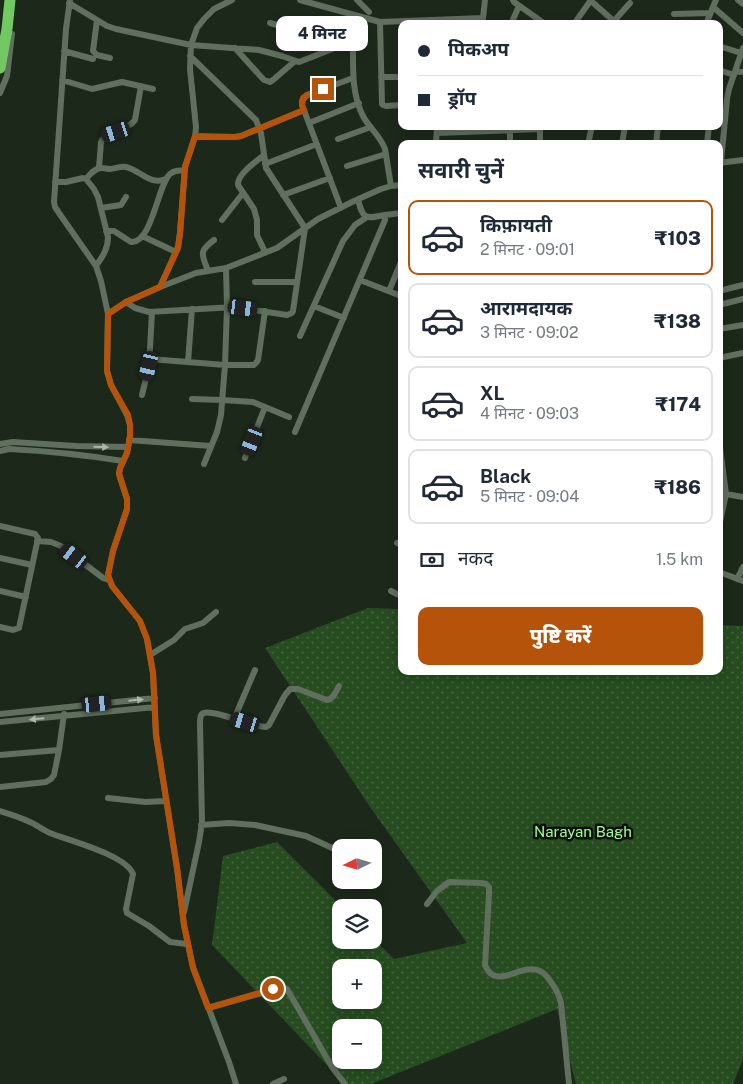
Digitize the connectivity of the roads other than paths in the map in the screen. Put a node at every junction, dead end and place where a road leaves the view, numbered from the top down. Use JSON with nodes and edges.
{"nodes":[{"id":1,"x":3,"y":0,"type":"edge"},
{"id":2,"x":10,"y":0,"type":"edge"},
{"id":3,"x":16,"y":0,"type":"edge"},
{"id":4,"x":232,"y":0,"type":"edge"},
{"id":5,"x":300,"y":0,"type":"edge"},
{"id":6,"x":357,"y":0,"type":"edge"},
{"id":7,"x":485,"y":0,"type":"edge"},
{"id":8,"x":513,"y":0,"type":"edge"},
{"id":9,"x":590,"y":0,"type":"edge"},
{"id":10,"x":716,"y":0,"type":"edge"},
{"id":11,"x":738,"y":0,"type":"edge"},
{"id":12,"x":69,"y":2,"type":"edge"},
{"id":13,"x":630,"y":3,"type":"dead end"},
{"id":14,"x":743,"y":4,"type":"edge"},
{"id":15,"x":519,"y":6,"type":"junction"},
{"id":16,"x":711,"y":10,"type":"junction"},
{"id":17,"x":369,"y":12,"type":"dead end"},
{"id":18,"x":674,"y":14,"type":"dead end"},
{"id":19,"x":97,"y":20,"type":"junction"},
{"id":20,"x":483,"y":20,"type":"edge"},
{"id":21,"x":513,"y":20,"type":"edge"},
{"id":22,"x":538,"y":20,"type":"edge"},
{"id":23,"x":577,"y":20,"type":"edge"},
{"id":24,"x":613,"y":20,"type":"edge"},
{"id":25,"x":618,"y":20,"type":"edge"},
{"id":26,"x":707,"y":20,"type":"edge"},
{"id":27,"x":380,"y":22,"type":"junction"},
{"id":28,"x":398,"y":22,"type":"edge"},
{"id":29,"x":270,"y":23,"type":"dead end"},
{"id":30,"x":0,"y":25,"type":"edge"},
{"id":31,"x":743,"y":33,"type":"edge"},
{"id":32,"x":191,"y":44,"type":"junction"},
{"id":33,"x":345,"y":44,"type":"junction"},
{"id":34,"x":723,"y":47,"type":"edge"},
{"id":35,"x":234,"y":48,"type":"junction"},
{"id":36,"x":742,"y":51,"type":"edge"},
{"id":37,"x":64,"y":52,"type":"junction"},
{"id":38,"x":190,"y":56,"type":"junction"},
{"id":39,"x":110,"y":58,"type":"dead end"},
{"id":40,"x":93,"y":59,"type":"dead end"},
{"id":41,"x":295,"y":61,"type":"junction"},
{"id":42,"x":0,"y":68,"type":"edge"},
{"id":43,"x":723,"y":71,"type":"edge"},
{"id":44,"x":743,"y":72,"type":"edge"},
{"id":45,"x":734,"y":73,"type":"junction"},
{"id":46,"x":381,"y":77,"type":"junction"},
{"id":47,"x":398,"y":77,"type":"edge"},
{"id":48,"x":353,"y":78,"type":"junction"},
{"id":49,"x":62,"y":80,"type":"junction"},
{"id":50,"x":141,"y":86,"type":"junction"},
{"id":51,"x":153,"y":89,"type":"dead end"},
{"id":52,"x":0,"y":94,"type":"edge"},
{"id":53,"x":359,"y":103,"type":"junction"},
{"id":54,"x":398,"y":105,"type":"edge"},
{"id":55,"x":304,"y":110,"type":"junction"},
{"id":56,"x":309,"y":123,"type":"junction"},
{"id":57,"x":371,"y":127,"type":"junction"},
{"id":58,"x":260,"y":128,"type":"junction"},
{"id":59,"x":195,"y":136,"type":"junction"},
{"id":60,"x":338,"y":139,"type":"dead end"},
{"id":61,"x":722,"y":140,"type":"edge"},
{"id":62,"x":317,"y":144,"type":"junction"},
{"id":63,"x":386,"y":154,"type":"junction"},
{"id":64,"x":264,"y":155,"type":"junction"},
{"id":65,"x":743,"y":160,"type":"edge"},
{"id":66,"x":723,"y":162,"type":"edge"},
{"id":67,"x":265,"y":164,"type":"junction"},
{"id":68,"x":347,"y":166,"type":"dead end"},
{"id":69,"x":99,"y":168,"type":"junction"},
{"id":70,"x":185,"y":171,"type":"junction"},
{"id":71,"x":330,"y":178,"type":"junction"},
{"id":72,"x":86,"y":179,"type":"junction"},
{"id":73,"x":166,"y":179,"type":"junction"},
{"id":74,"x":55,"y":182,"type":"junction"},
{"id":75,"x":398,"y":185,"type":"edge"},
{"id":76,"x":391,"y":186,"type":"junction"},
{"id":77,"x":243,"y":193,"type":"junction"},
{"id":78,"x":283,"y":195,"type":"junction"},
{"id":79,"x":126,"y":197,"type":"dead end"},
{"id":80,"x":358,"y":199,"type":"junction"},
{"id":81,"x":101,"y":208,"type":"junction"},
{"id":82,"x":341,"y":208,"type":"junction"},
{"id":83,"x":398,"y":213,"type":"edge"},
{"id":84,"x":385,"y":215,"type":"junction"},
{"id":85,"x":366,"y":217,"type":"junction"},
{"id":86,"x":222,"y":220,"type":"dead end"},
{"id":87,"x":306,"y":228,"type":"junction"},
{"id":88,"x":106,"y":231,"type":"junction"},
{"id":89,"x":142,"y":236,"type":"junction"},
{"id":90,"x":214,"y":240,"type":"dead end"},
{"id":91,"x":176,"y":252,"type":"junction"},
{"id":92,"x":265,"y":252,"type":"junction"},
{"id":93,"x":96,"y":266,"type":"junction"},
{"id":94,"x":226,"y":268,"type":"junction"},
{"id":95,"x":398,"y":269,"type":"edge"},
{"id":96,"x":208,"y":271,"type":"junction"},
{"id":97,"x":360,"y":280,"type":"junction"},
{"id":98,"x":255,"y":282,"type":"dead end"},
{"id":99,"x":297,"y":282,"type":"junction"},
{"id":100,"x":743,"y":285,"type":"edge"},
{"id":101,"x":160,"y":287,"type":"junction"},
{"id":102,"x":723,"y":290,"type":"edge"},
{"id":103,"x":388,"y":291,"type":"junction"},
{"id":104,"x":398,"y":295,"type":"edge"},
{"id":105,"x":743,"y":299,"type":"edge"},
{"id":106,"x":126,"y":302,"type":"junction"},
{"id":107,"x":723,"y":304,"type":"edge"},
{"id":108,"x":314,"y":306,"type":"junction"},
{"id":109,"x":227,"y":307,"type":"junction"},
{"id":110,"x":192,"y":309,"type":"junction"},
{"id":111,"x":265,"y":311,"type":"junction"},
{"id":112,"x":152,"y":312,"type":"junction"},
{"id":113,"x":108,"y":314,"type":"junction"},
{"id":114,"x":344,"y":318,"type":"junction"},
{"id":115,"x":743,"y":325,"type":"edge"},
{"id":116,"x":723,"y":329,"type":"edge"},
{"id":117,"x":300,"y":336,"type":"dead end"},
{"id":118,"x":743,"y":353,"type":"edge"},
{"id":119,"x":723,"y":357,"type":"edge"},
{"id":120,"x":150,"y":359,"type":"junction"},
{"id":121,"x":188,"y":362,"type":"junction"},
{"id":122,"x":224,"y":365,"type":"junction"},
{"id":123,"x":142,"y":395,"type":"dead end"},
{"id":124,"x":192,"y":400,"type":"dead end"},
{"id":125,"x":222,"y":400,"type":"junction"},
{"id":126,"x":265,"y":407,"type":"junction"},
{"id":127,"x":289,"y":417,"type":"dead end"},
{"id":128,"x":295,"y":432,"type":"dead end"},
{"id":129,"x":0,"y":444,"type":"edge"},
{"id":130,"x":128,"y":444,"type":"junction"},
{"id":131,"x":9,"y":446,"type":"junction"},
{"id":132,"x":76,"y":446,"type":"junction"},
{"id":133,"x":211,"y":446,"type":"junction"},
{"id":134,"x":42,"y":448,"type":"junction"},
{"id":135,"x":0,"y":451,"type":"edge"},
{"id":136,"x":74,"y":454,"type":"junction"},
{"id":137,"x":245,"y":458,"type":"dead end"},
{"id":138,"x":123,"y":461,"type":"junction"},
{"id":139,"x":204,"y":464,"type":"dead end"},
{"id":140,"x":723,"y":477,"type":"edge"},
{"id":141,"x":726,"y":494,"type":"junction"},
{"id":142,"x":743,"y":497,"type":"edge"},
{"id":143,"x":723,"y":504,"type":"edge"},
{"id":144,"x":0,"y":526,"type":"edge"},
{"id":145,"x":37,"y":541,"type":"junction"},
{"id":146,"x":0,"y":558,"type":"edge"},
{"id":147,"x":32,"y":565,"type":"junction"},
{"id":148,"x":743,"y":567,"type":"edge"},
{"id":149,"x":723,"y":574,"type":"edge"},
{"id":150,"x":109,"y":580,"type":"junction"},
{"id":151,"x":740,"y":580,"type":"edge"},
{"id":152,"x":0,"y":591,"type":"edge"},
{"id":153,"x":391,"y":591,"type":"dead end"},
{"id":154,"x":398,"y":594,"type":"edge"},
{"id":155,"x":26,"y":597,"type":"junction"},
{"id":156,"x":216,"y":612,"type":"dead end"},
{"id":157,"x":0,"y":627,"type":"edge"},
{"id":158,"x":150,"y":655,"type":"junction"},
{"id":159,"x":254,"y":670,"type":"dead end"},
{"id":160,"x":339,"y":686,"type":"dead end"},
{"id":161,"x":155,"y":698,"type":"junction"},
{"id":162,"x":155,"y":707,"type":"junction"},
{"id":163,"x":65,"y":708,"type":"junction"},
{"id":164,"x":0,"y":714,"type":"edge"},
{"id":165,"x":64,"y":716,"type":"junction"},
{"id":166,"x":234,"y":719,"type":"junction"},
{"id":167,"x":0,"y":722,"type":"edge"},
{"id":168,"x":59,"y":750,"type":"junction"},
{"id":169,"x":0,"y":755,"type":"edge"},
{"id":170,"x":0,"y":787,"type":"edge"},
{"id":171,"x":108,"y":798,"type":"dead end"},
{"id":172,"x":166,"y":801,"type":"junction"},
{"id":173,"x":0,"y":811,"type":"edge"},
{"id":174,"x":201,"y":825,"type":"junction"},
{"id":175,"x":332,"y":848,"type":"edge"},
{"id":176,"x":427,"y":904,"type":"dead end"},
{"id":177,"x":183,"y":919,"type":"junction"},
{"id":178,"x":187,"y":944,"type":"junction"},
{"id":179,"x":208,"y":1008,"type":"junction"},
{"id":180,"x":284,"y":1079,"type":"dead end"},
{"id":181,"x":236,"y":1084,"type":"edge"},
{"id":182,"x":273,"y":1084,"type":"edge"},
{"id":183,"x":345,"y":1084,"type":"edge"},
{"id":184,"x":569,"y":1084,"type":"edge"}],
"edges":[{"from":1,"to":30,"type":"highway"},
{"from":2,"to":42,"type":"highway"},
{"from":3,"to":52,"type":"street"},
{"from":4,"to":32,"type":"street"},
{"from":5,"to":27,"type":"street"},
{"from":6,"to":17,"type":"street"},
{"from":7,"to":20,"type":"street"},
{"from":8,"to":15,"type":"street"},
{"from":9,"to":23,"type":"street"},
{"from":9,"to":24,"type":"street"},
{"from":10,"to":16,"type":"street"},
{"from":11,"to":14,"type":"street"},
{"from":12,"to":19,"type":"street"},
{"from":12,"to":37,"type":"street"},
{"from":13,"to":25,"type":"street"},
{"from":15,"to":21,"type":"street"},
{"from":15,"to":22,"type":"street"},
{"from":16,"to":18,"type":"street"},
{"from":16,"to":26,"type":"street"},
{"from":16,"to":31,"type":"street"},
{"from":19,"to":32,"type":"street"},
{"from":19,"to":39,"type":"street"},
{"from":27,"to":28,"type":"street"},
{"from":27,"to":46,"type":"street"},
{"from":29,"to":33,"type":"street"},
{"from":32,"to":35,"type":"street"},
{"from":32,"to":38,"type":"street"},
{"from":33,"to":41,"type":"street"},
{"from":33,"to":48,"type":"street"},
{"from":34,"to":36,"type":"street"},
{"from":35,"to":41,"type":"street"},
{"from":35,"to":41,"type":"street"},
{"from":36,"to":45,"type":"street"},
{"from":37,"to":40,"type":"street"},
{"from":37,"to":49,"type":"street"},
{"from":38,"to":58,"type":"street"},
{"from":38,"to":59,"type":"street"},
{"from":43,"to":45,"type":"street"},
{"from":44,"to":45,"type":"street"},
{"from":45,"to":61,"type":"street"},
{"from":46,"to":47,"type":"street"},
{"from":46,"to":54,"type":"street"},
{"from":48,"to":53,"type":"street"},
{"from":48,"to":55,"type":"street"},
{"from":49,"to":50,"type":"street"},
{"from":49,"to":74,"type":"street"},
{"from":50,"to":51,"type":"street"},
{"from":50,"to":69,"type":"street"},
{"from":53,"to":56,"type":"street"},
{"from":53,"to":57,"type":"street"},
{"from":55,"to":56,"type":"street"},
{"from":55,"to":58,"type":"street"},
{"from":56,"to":62,"type":"street"},
{"from":57,"to":60,"type":"street"},
{"from":57,"to":63,"type":"street"},
{"from":58,"to":59,"type":"street"},
{"from":58,"to":64,"type":"street"},
{"from":59,"to":70,"type":"street"},
{"from":62,"to":67,"type":"street"},
{"from":62,"to":71,"type":"street"},
{"from":63,"to":68,"type":"street"},
{"from":63,"to":76,"type":"street"},
{"from":64,"to":67,"type":"street"},
{"from":64,"to":77,"type":"street"},
{"from":65,"to":66,"type":"street"},
{"from":67,"to":78,"type":"street"},
{"from":69,"to":72,"type":"street"},
{"from":69,"to":73,"type":"street"},
{"from":70,"to":73,"type":"street"},
{"from":70,"to":91,"type":"street"},
{"from":71,"to":78,"type":"street"},
{"from":71,"to":82,"type":"street"},
{"from":72,"to":74,"type":"street"},
{"from":72,"to":81,"type":"street"},
{"from":73,"to":89,"type":"street"},
{"from":74,"to":93,"type":"street"},
{"from":75,"to":76,"type":"street"},
{"from":76,"to":80,"type":"street"},
{"from":77,"to":86,"type":"street"},
{"from":77,"to":92,"type":"street"},
{"from":78,"to":87,"type":"street"},
{"from":79,"to":81,"type":"street"},
{"from":80,"to":82,"type":"street"},
{"from":80,"to":85,"type":"street"},
{"from":81,"to":88,"type":"street"},
{"from":82,"to":87,"type":"street"},
{"from":83,"to":84,"type":"street"},
{"from":84,"to":85,"type":"street"},
{"from":84,"to":97,"type":"street"},
{"from":85,"to":108,"type":"street"},
{"from":87,"to":92,"type":"street"},
{"from":87,"to":99,"type":"street"},
{"from":88,"to":89,"type":"street"},
{"from":88,"to":93,"type":"street"},
{"from":89,"to":91,"type":"street"},
{"from":90,"to":96,"type":"street"},
{"from":91,"to":101,"type":"street"},
{"from":92,"to":94,"type":"street"},
{"from":93,"to":113,"type":"street"},
{"from":94,"to":96,"type":"street"},
{"from":94,"to":109,"type":"street"},
{"from":95,"to":103,"type":"street"},
{"from":96,"to":101,"type":"street"},
{"from":97,"to":103,"type":"street"},
{"from":97,"to":114,"type":"street"},
{"from":98,"to":99,"type":"street"},
{"from":99,"to":111,"type":"street"},
{"from":100,"to":102,"type":"street"},
{"from":101,"to":106,"type":"street"},
{"from":103,"to":104,"type":"street"},
{"from":105,"to":107,"type":"street"},
{"from":106,"to":112,"type":"street"},
{"from":106,"to":113,"type":"street"},
{"from":108,"to":114,"type":"street"},
{"from":108,"to":117,"type":"street"},
{"from":109,"to":110,"type":"street"},
{"from":109,"to":111,"type":"street"},
{"from":109,"to":122,"type":"street"},
{"from":110,"to":112,"type":"street"},
{"from":110,"to":121,"type":"street"},
{"from":111,"to":122,"type":"street"},
{"from":112,"to":120,"type":"street"},
{"from":113,"to":130,"type":"street"},
{"from":114,"to":128,"type":"street"},
{"from":115,"to":116,"type":"street"},
{"from":118,"to":119,"type":"street"},
{"from":120,"to":121,"type":"street"},
{"from":120,"to":123,"type":"street"},
{"from":121,"to":122,"type":"street"},
{"from":122,"to":125,"type":"street"},
{"from":124,"to":125,"type":"street"},
{"from":125,"to":126,"type":"street"},
{"from":125,"to":133,"type":"street"},
{"from":126,"to":127,"type":"street"},
{"from":126,"to":137,"type":"street"},
{"from":129,"to":131,"type":"street"},
{"from":132,"to":130,"type":"street","one_way":true},
{"from":130,"to":133,"type":"street"},
{"from":130,"to":138,"type":"street"},
{"from":131,"to":134,"type":"street"},
{"from":131,"to":135,"type":"street"},
{"from":132,"to":134,"type":"street"},
{"from":132,"to":136,"type":"street"},
{"from":133,"to":139,"type":"street"},
{"from":134,"to":136,"type":"street"},
{"from":136,"to":138,"type":"street"},
{"from":138,"to":150,"type":"street"},
{"from":140,"to":141,"type":"street"},
{"from":141,"to":142,"type":"street"},
{"from":141,"to":143,"type":"street"},
{"from":144,"to":145,"type":"street"},
{"from":145,"to":147,"type":"street"},
{"from":145,"to":150,"type":"street"},
{"from":146,"to":147,"type":"street"},
{"from":147,"to":155,"type":"street"},
{"from":148,"to":151,"type":"street"},
{"from":149,"to":151,"type":"street"},
{"from":150,"to":158,"type":"street"},
{"from":152,"to":155,"type":"street"},
{"from":153,"to":154,"type":"street"},
{"from":155,"to":157,"type":"street"},
{"from":156,"to":158,"type":"street"},
{"from":158,"to":161,"type":"street"},
{"from":159,"to":166,"type":"street"},
{"from":160,"to":166,"type":"street"},
{"from":161,"to":162,"type":"street"},
{"from":163,"to":161,"type":"street","one_way":true},
{"from":162,"to":165,"type":"street"},
{"from":162,"to":172,"type":"street"},
{"from":163,"to":164,"type":"street"},
{"from":163,"to":165,"type":"street"},
{"from":165,"to":167,"type":"street","one_way":true},
{"from":165,"to":168,"type":"street"},
{"from":166,"to":174,"type":"street"},
{"from":168,"to":169,"type":"street"},
{"from":168,"to":170,"type":"street"},
{"from":171,"to":172,"type":"street"},
{"from":172,"to":177,"type":"street"},
{"from":173,"to":178,"type":"street"},
{"from":174,"to":175,"type":"street"},
{"from":174,"to":177,"type":"street"},
{"from":176,"to":184,"type":"street"},
{"from":177,"to":178,"type":"street"},
{"from":178,"to":179,"type":"street"},
{"from":179,"to":181,"type":"street"},
{"from":179,"to":183,"type":"street"},
{"from":180,"to":182,"type":"street"}]}
